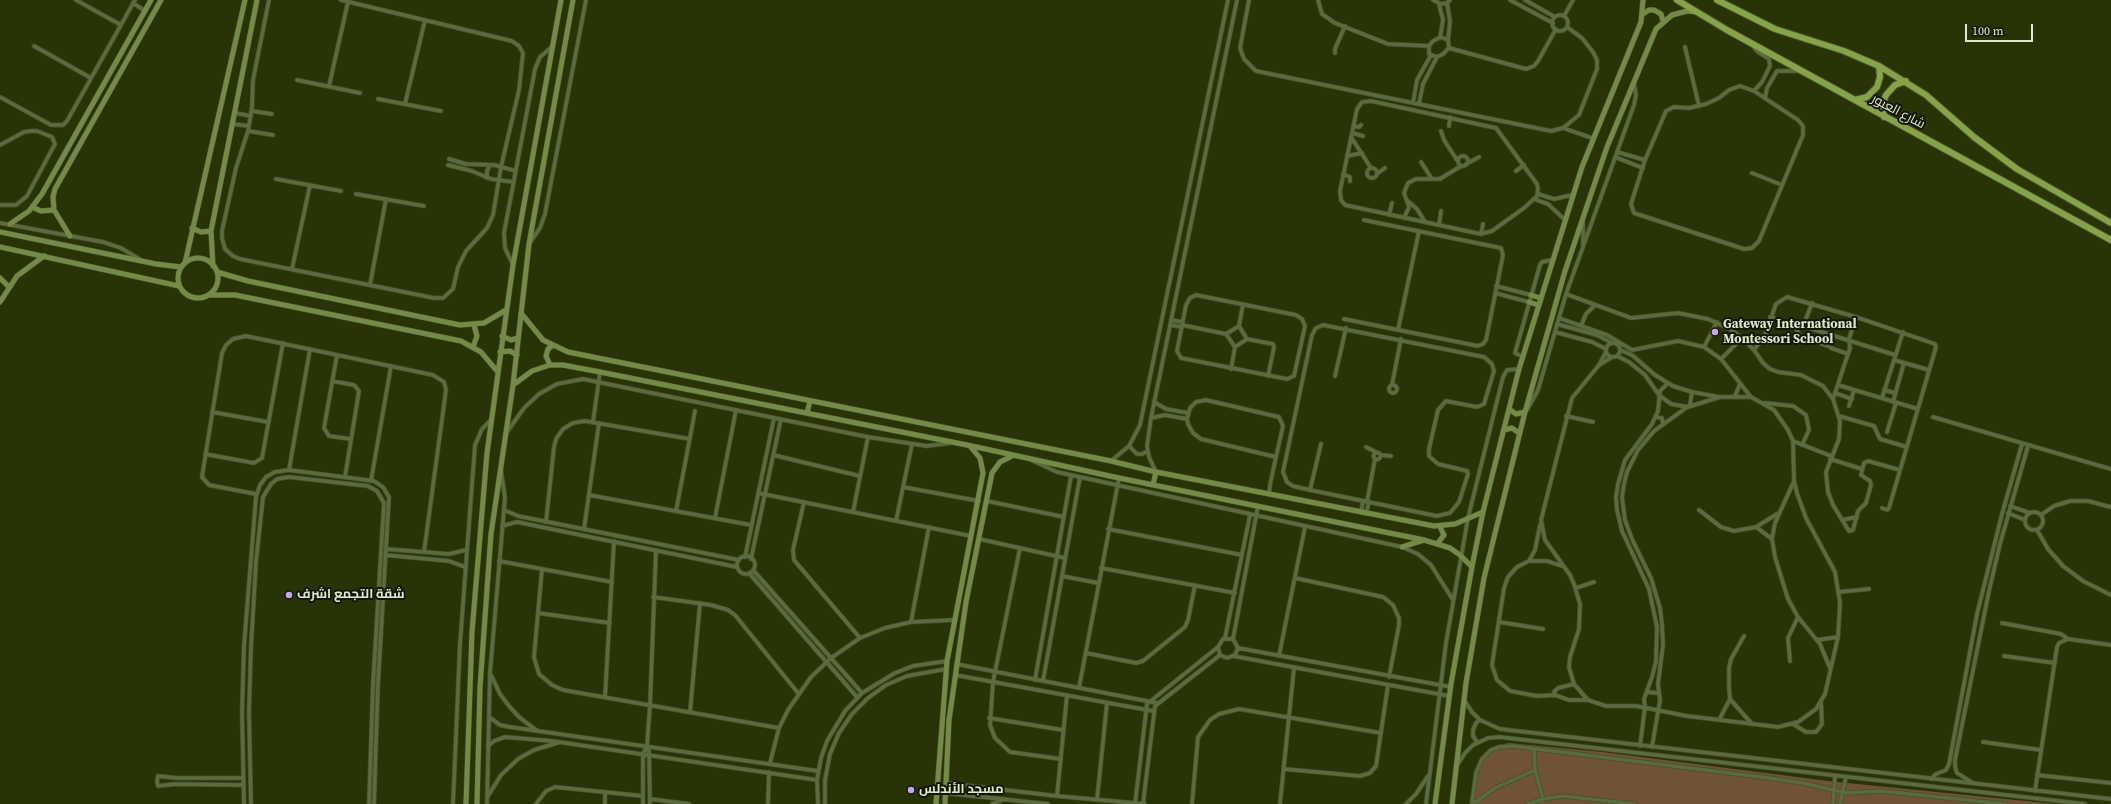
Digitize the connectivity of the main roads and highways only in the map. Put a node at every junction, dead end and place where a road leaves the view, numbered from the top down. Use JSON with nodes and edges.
{"nodes":[{"id":1,"x":1677,"y":0,"type":"edge"},
{"id":2,"x":1717,"y":0,"type":"edge"},
{"id":3,"x":1879,"y":66,"type":"junction"},
{"id":4,"x":1906,"y":81,"type":"junction"},
{"id":5,"x":1855,"y":100,"type":"junction"},
{"id":6,"x":1884,"y":117,"type":"junction"},
{"id":7,"x":2111,"y":223,"type":"edge"},
{"id":8,"x":2111,"y":240,"type":"edge"}],
"edges":[{"from":1,"to":5,"type":"main road","name":"شارع العبور"},
{"from":2,"to":3,"type":"main road","name":"شارع العبور"},
{"from":3,"to":4,"type":"main road","name":"شارع العبور"},
{"from":3,"to":5,"type":"main road"},
{"from":4,"to":6,"type":"main road"},
{"from":4,"to":7,"type":"main road","name":"شارع العبور"},
{"from":5,"to":6,"type":"main road","name":"شارع العبور"},
{"from":6,"to":8,"type":"main road","name":"شارع العبور"}]}
